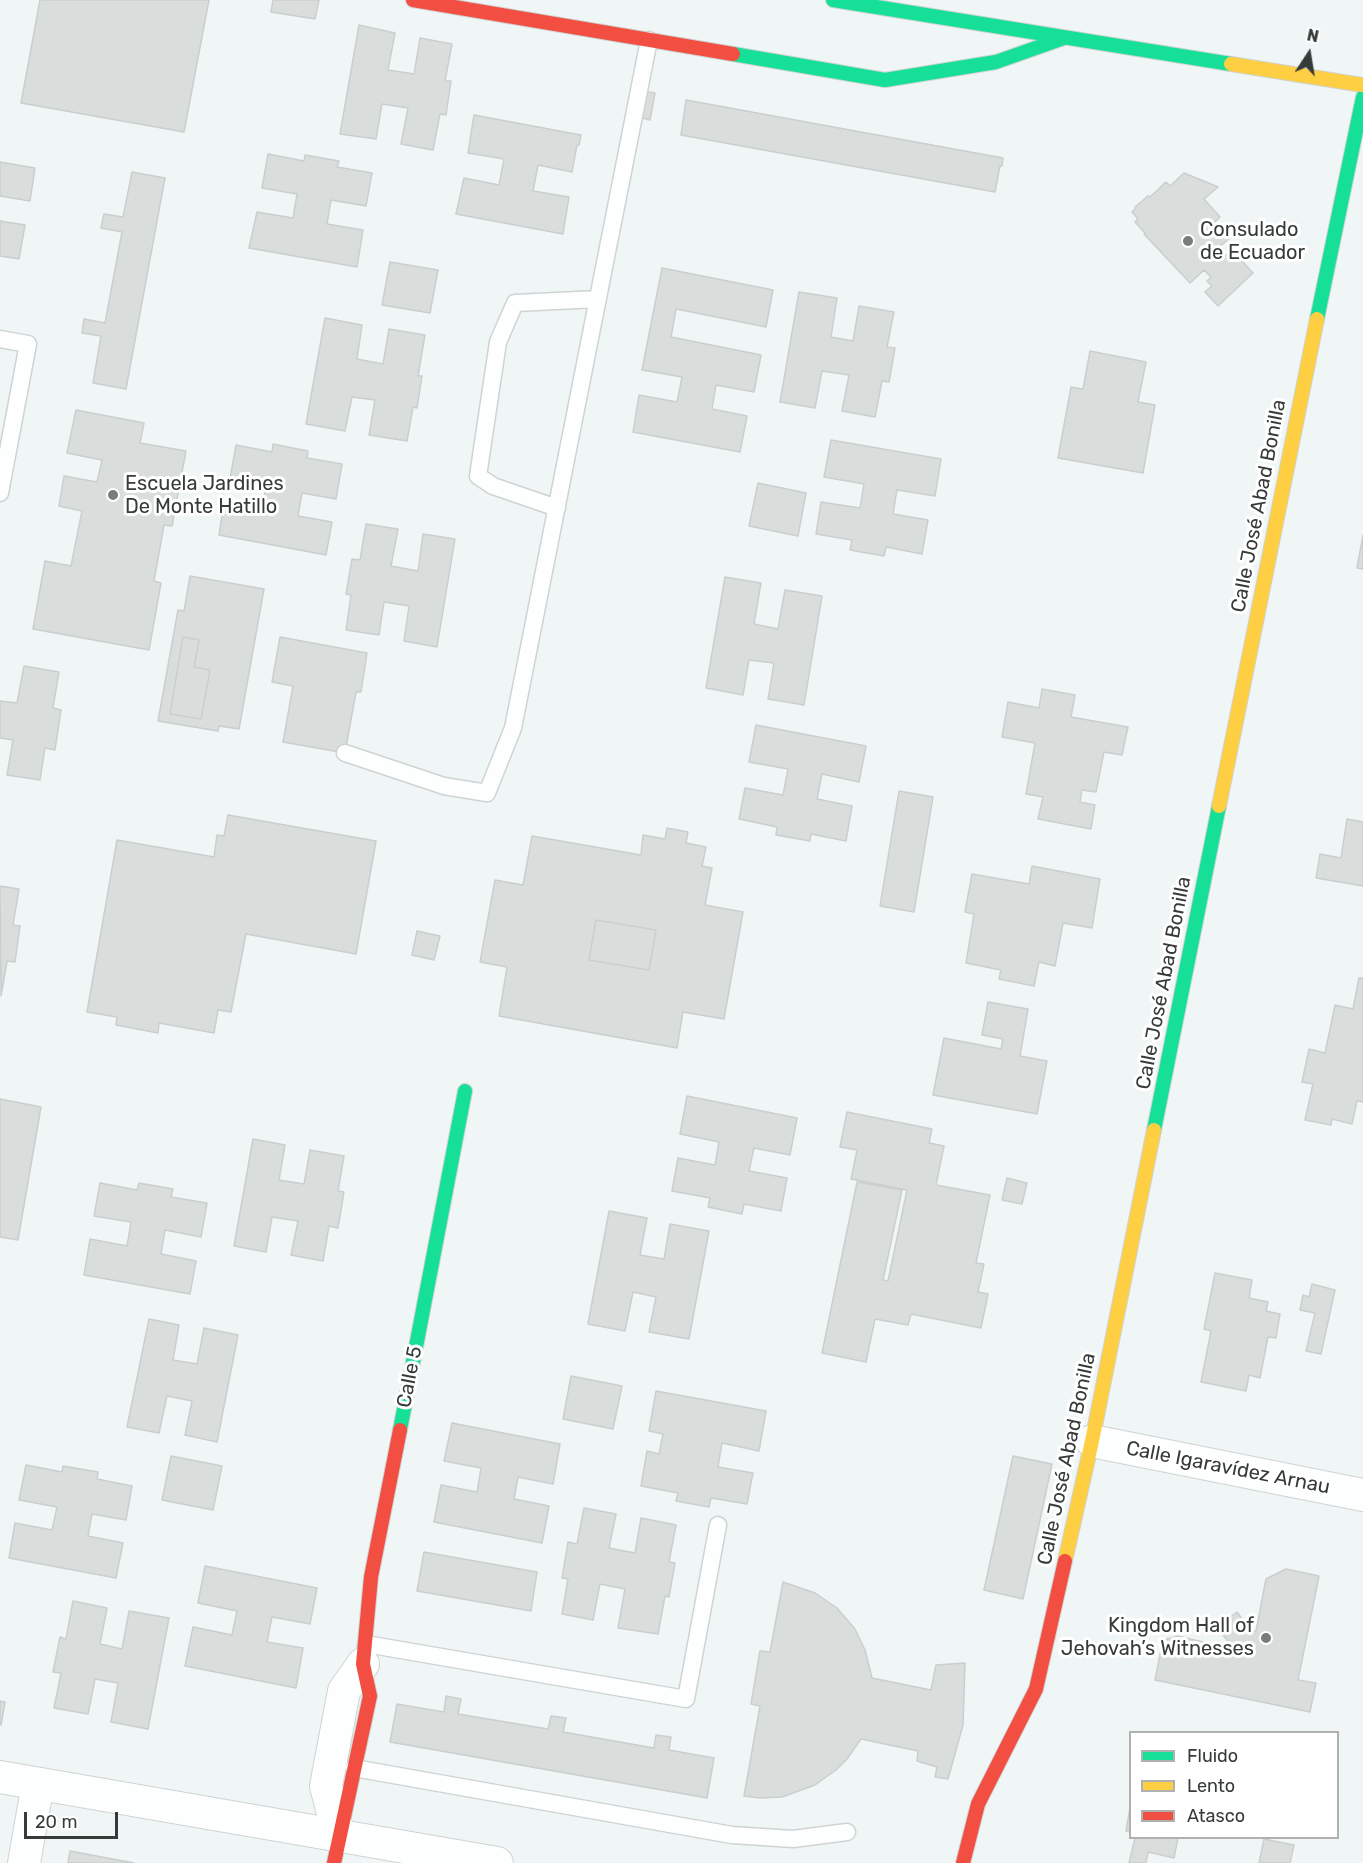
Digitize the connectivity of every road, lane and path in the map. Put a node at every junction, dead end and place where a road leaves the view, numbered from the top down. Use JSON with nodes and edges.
{"nodes":[{"id":1,"x":413,"y":0,"type":"edge"},
{"id":2,"x":833,"y":0,"type":"edge"},
{"id":3,"x":1064,"y":38,"type":"junction"},
{"id":4,"x":649,"y":40,"type":"junction"},
{"id":5,"x":1363,"y":85,"type":"edge"},
{"id":6,"x":1363,"y":97,"type":"edge"},
{"id":7,"x":598,"y":299,"type":"junction"},
{"id":8,"x":0,"y":339,"type":"edge"},
{"id":9,"x":0,"y":493,"type":"edge"},
{"id":10,"x":556,"y":508,"type":"junction"},
{"id":11,"x":345,"y":753,"type":"dead end"},
{"id":12,"x":465,"y":1091,"type":"dead end"},
{"id":13,"x":1092,"y":1441,"type":"junction"},
{"id":14,"x":1363,"y":1496,"type":"edge"},
{"id":15,"x":718,"y":1525,"type":"dead end"},
{"id":16,"x":365,"y":1654,"type":"junction"},
{"id":17,"x":354,"y":1768,"type":"junction"},
{"id":18,"x":0,"y":1778,"type":"edge"},
{"id":19,"x":38,"y":1784,"type":"junction"},
{"id":20,"x":846,"y":1832,"type":"dead end"},
{"id":21,"x":337,"y":1849,"type":"edge"},
{"id":22,"x":24,"y":1863,"type":"edge"},
{"id":23,"x":497,"y":1863,"type":"edge"},
{"id":24,"x":963,"y":1863,"type":"edge"}],
"edges":[{"from":1,"to":4,"type":"main road"},
{"from":2,"to":3,"type":"main road"},
{"from":3,"to":4,"type":"main road"},
{"from":3,"to":5,"type":"main road"},
{"from":4,"to":7,"type":"lane"},
{"from":6,"to":13,"type":"main road","name":"Calle José Abad Bonilla"},
{"from":7,"to":10,"type":"lane"},
{"from":7,"to":10,"type":"lane"},
{"from":8,"to":9,"type":"lane"},
{"from":10,"to":11,"type":"lane"},
{"from":12,"to":16,"type":"main road","name":"Calle 5"},
{"from":13,"to":14,"type":"street","name":"Calle Igaravídez Arnau"},
{"from":13,"to":24,"type":"main road","name":"Calle José Abad Bonilla"},
{"from":15,"to":16,"type":"lane"},
{"from":16,"to":17,"type":"main road","name":"Calle 5"},
{"from":16,"to":21,"type":"street"},
{"from":17,"to":20,"type":"lane"},
{"from":17,"to":21,"type":"main road","name":"Calle 5"},
{"from":18,"to":19,"type":"street"},
{"from":19,"to":21,"type":"street"},
{"from":19,"to":22,"type":"street"},
{"from":21,"to":23,"type":"street"}]}
